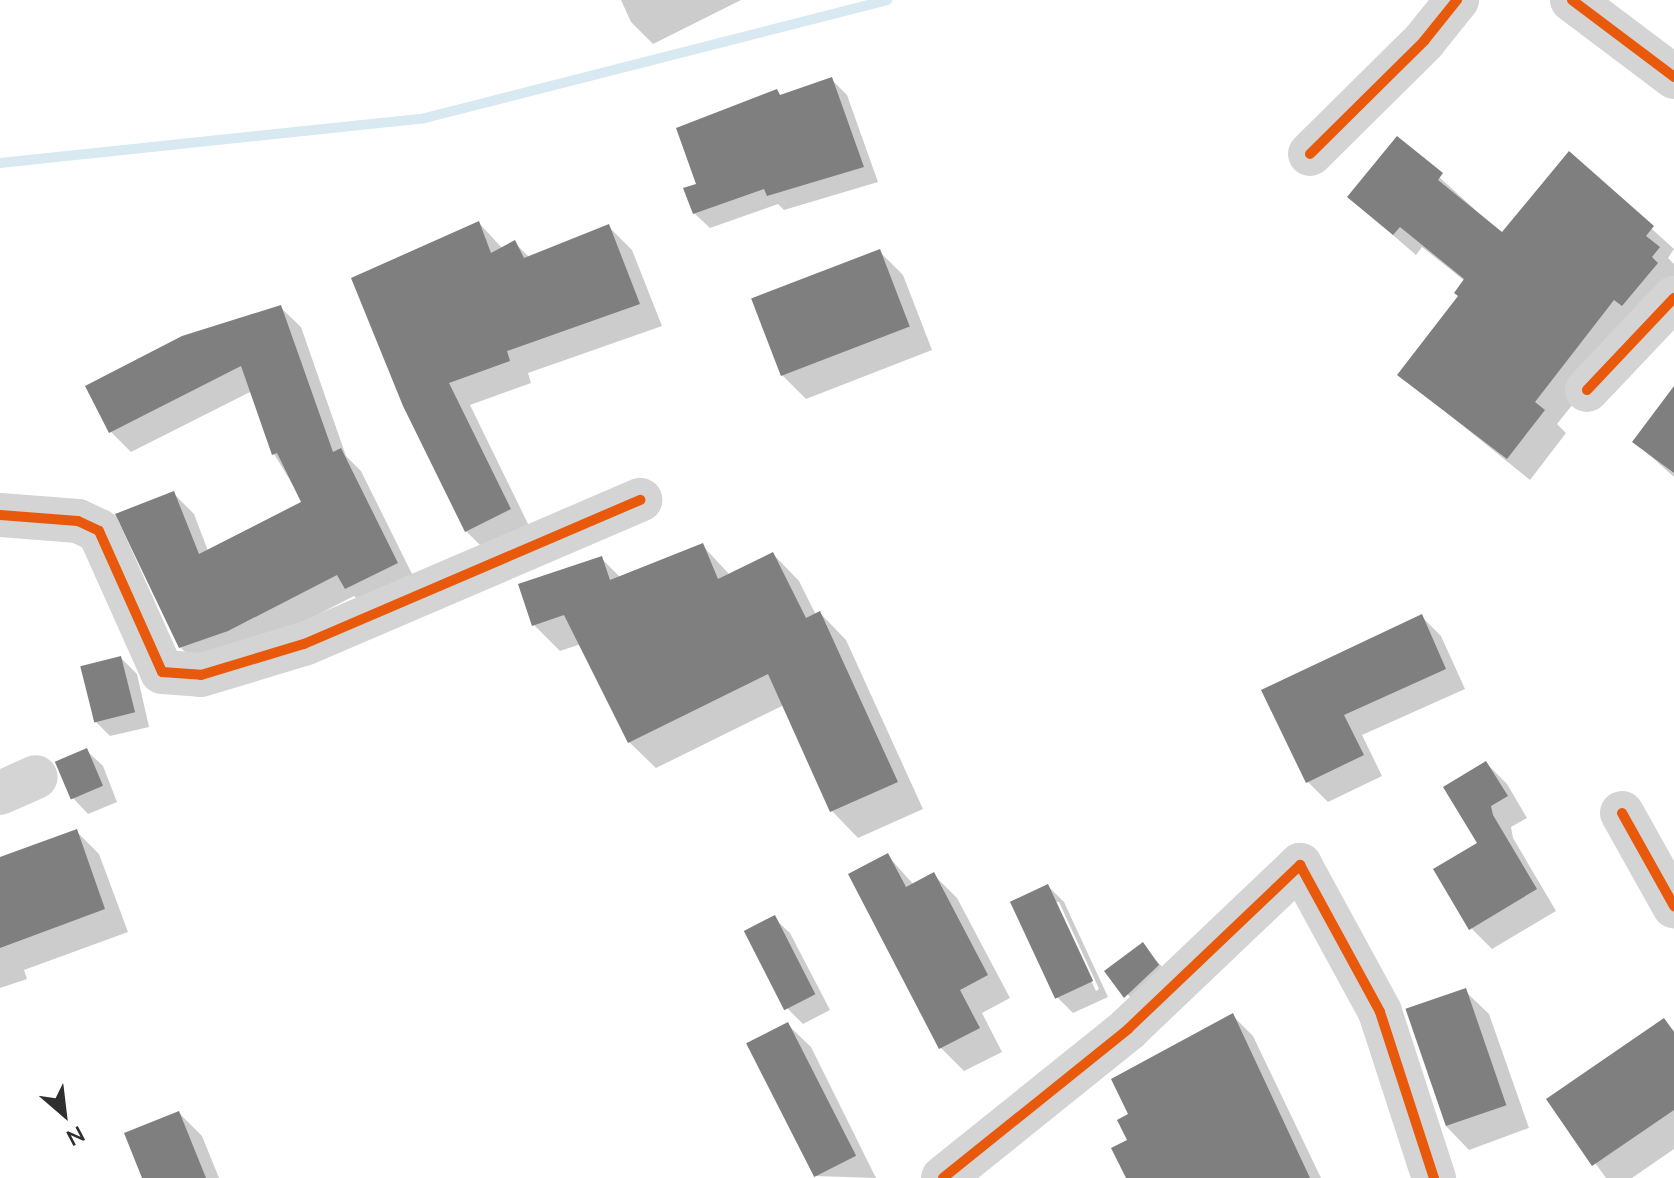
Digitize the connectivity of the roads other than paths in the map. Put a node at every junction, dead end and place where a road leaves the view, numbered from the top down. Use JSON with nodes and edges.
{"nodes":[{"id":1,"x":1457,"y":0,"type":"edge"},
{"id":2,"x":1572,"y":0,"type":"edge"},
{"id":3,"x":1674,"y":77,"type":"edge"},
{"id":4,"x":1310,"y":154,"type":"dead end"},
{"id":5,"x":1674,"y":298,"type":"edge"},
{"id":6,"x":1587,"y":390,"type":"dead end"},
{"id":7,"x":640,"y":500,"type":"dead end"},
{"id":8,"x":0,"y":515,"type":"edge"},
{"id":9,"x":1622,"y":813,"type":"dead end"},
{"id":10,"x":1674,"y":906,"type":"edge"},
{"id":11,"x":943,"y":1178,"type":"edge"},
{"id":12,"x":1434,"y":1178,"type":"edge"}],
"edges":[{"from":1,"to":4,"type":"street"},
{"from":2,"to":3,"type":"street"},
{"from":5,"to":6,"type":"street"},
{"from":7,"to":8,"type":"street"},
{"from":9,"to":10,"type":"street"},
{"from":11,"to":12,"type":"street"}]}
